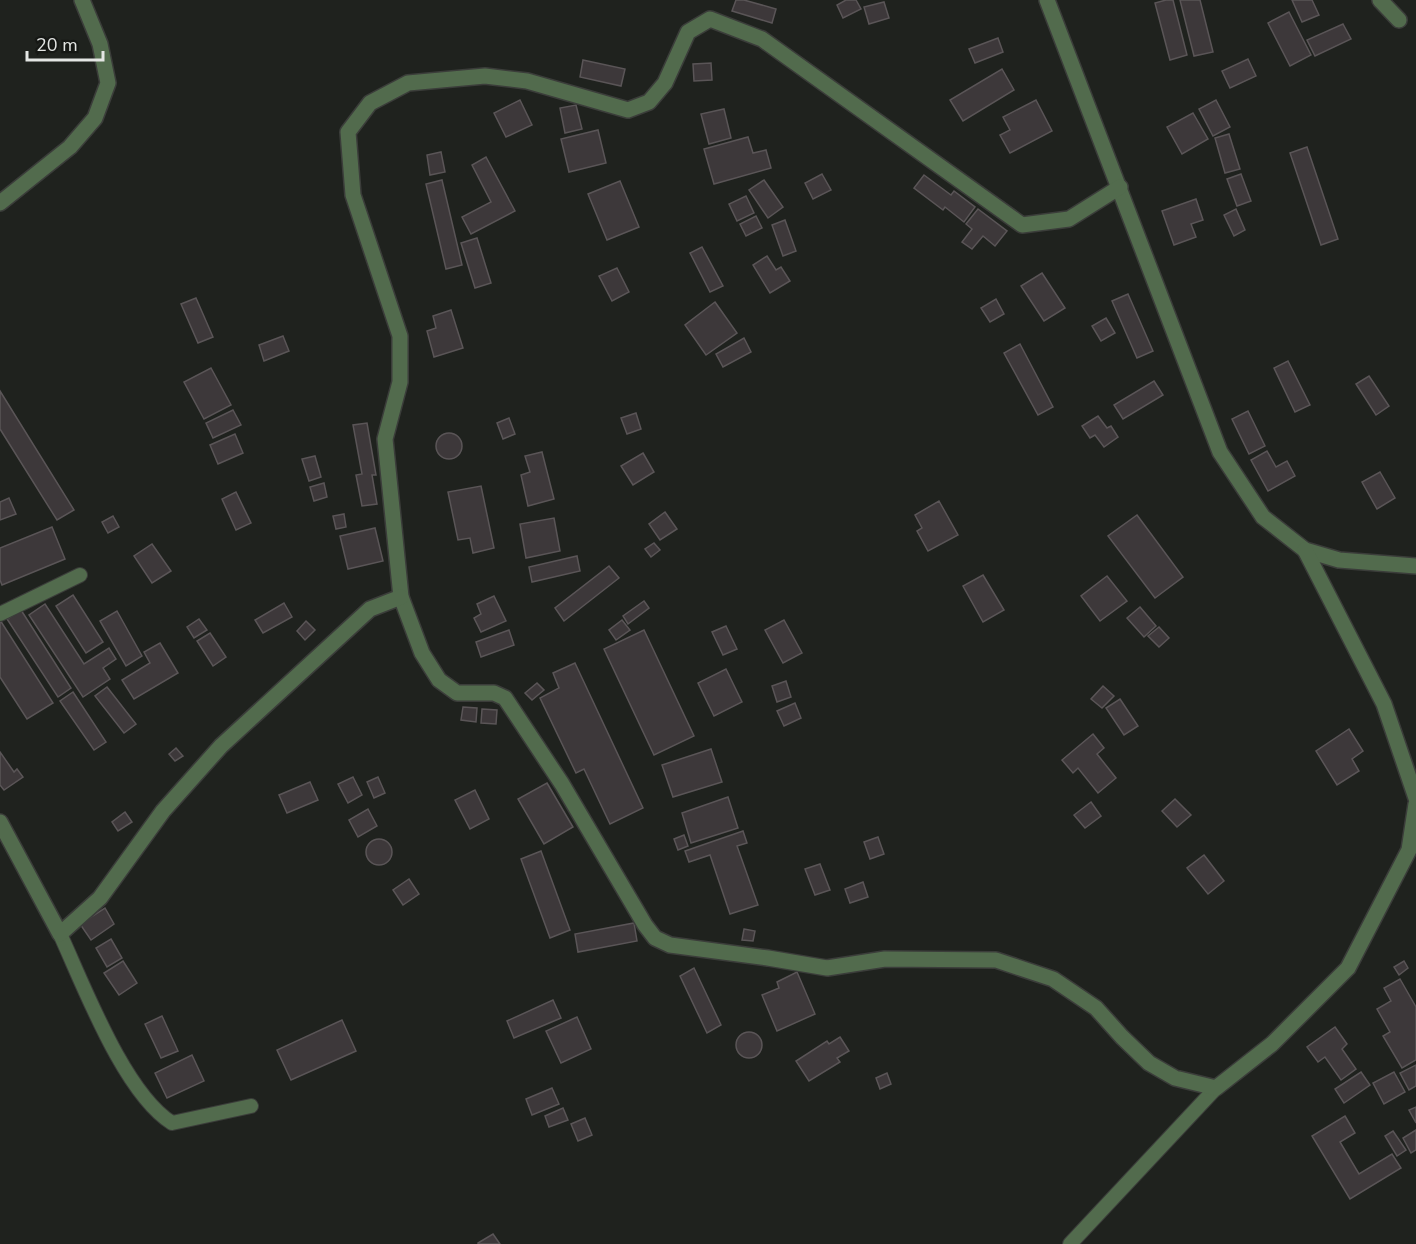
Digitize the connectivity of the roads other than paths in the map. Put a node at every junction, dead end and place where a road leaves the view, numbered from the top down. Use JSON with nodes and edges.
{"nodes":[{"id":1,"x":82,"y":0,"type":"edge"},
{"id":2,"x":1047,"y":0,"type":"edge"},
{"id":3,"x":1380,"y":0,"type":"edge"},
{"id":4,"x":1399,"y":20,"type":"dead end"},
{"id":5,"x":1120,"y":188,"type":"junction"},
{"id":6,"x":0,"y":203,"type":"edge"},
{"id":7,"x":1305,"y":550,"type":"junction"},
{"id":8,"x":1416,"y":566,"type":"edge"},
{"id":9,"x":80,"y":575,"type":"dead end"},
{"id":10,"x":401,"y":597,"type":"junction"},
{"id":11,"x":0,"y":614,"type":"edge"},
{"id":12,"x":1416,"y":798,"type":"edge"},
{"id":13,"x":1416,"y":804,"type":"edge"},
{"id":14,"x":0,"y":822,"type":"edge"},
{"id":15,"x":60,"y":934,"type":"junction"},
{"id":16,"x":1216,"y":1088,"type":"junction"},
{"id":17,"x":251,"y":1106,"type":"dead end"},
{"id":18,"x":1070,"y":1244,"type":"edge"}],
"edges":[{"from":1,"to":6,"type":"street"},
{"from":2,"to":5,"type":"street"},
{"from":3,"to":4,"type":"street"},
{"from":5,"to":7,"type":"street"},
{"from":5,"to":10,"type":"street"},
{"from":7,"to":8,"type":"street"},
{"from":7,"to":12,"type":"street"},
{"from":9,"to":11,"type":"lane"},
{"from":10,"to":15,"type":"street"},
{"from":10,"to":16,"type":"street"},
{"from":13,"to":16,"type":"street"},
{"from":14,"to":15,"type":"street"},
{"from":15,"to":17,"type":"lane"},
{"from":16,"to":18,"type":"lane"}]}
